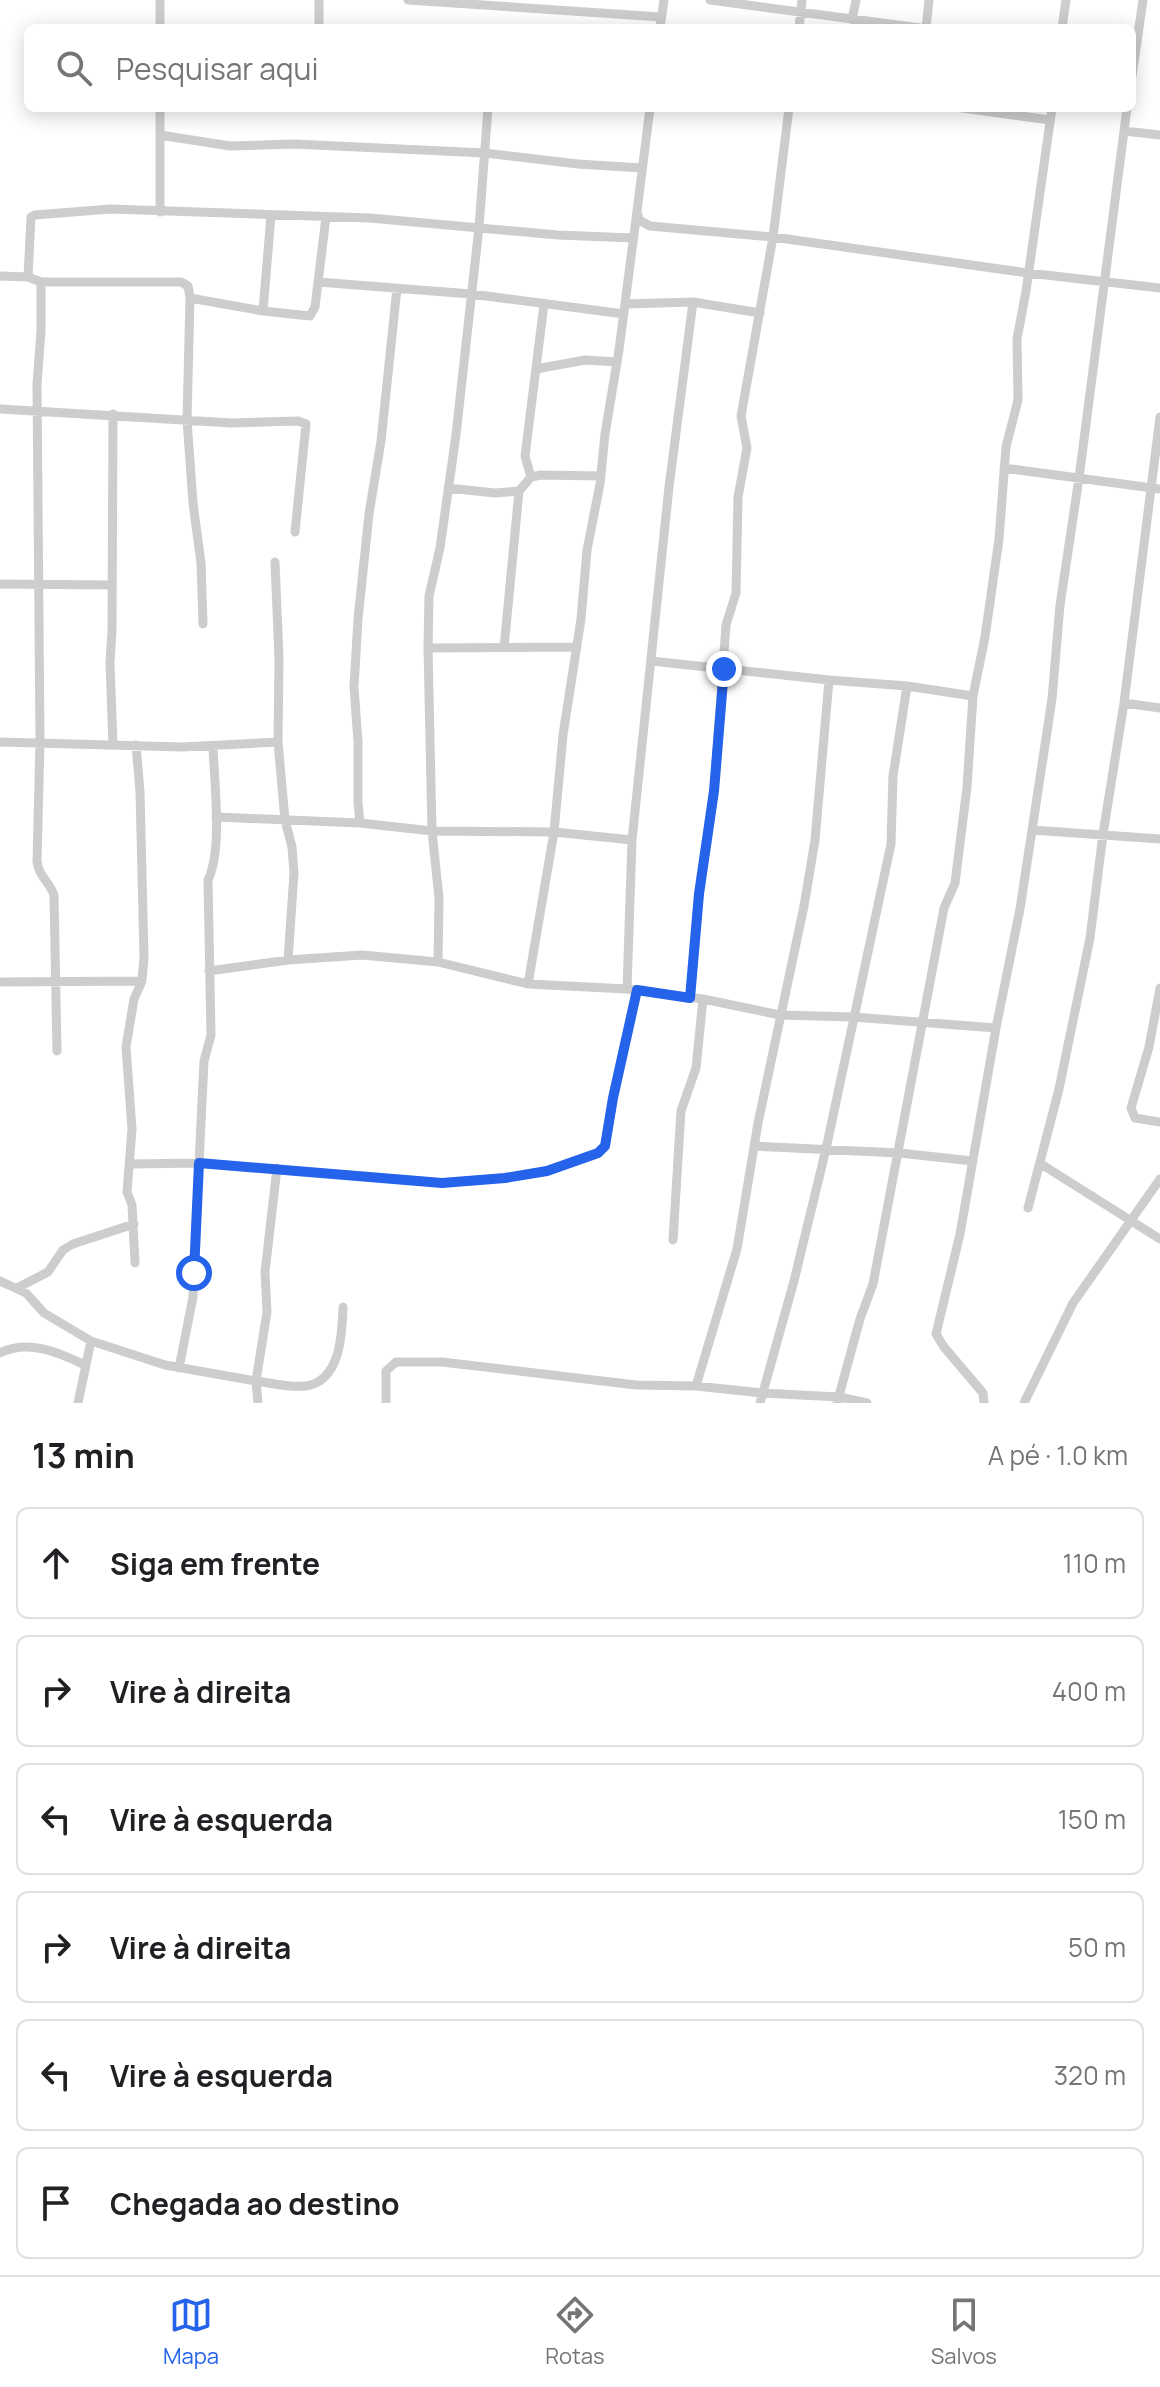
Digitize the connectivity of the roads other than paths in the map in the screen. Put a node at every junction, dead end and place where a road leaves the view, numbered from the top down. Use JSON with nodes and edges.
{"nodes":[{"id":1,"x":160,"y":0,"type":"edge"},
{"id":2,"x":319,"y":0,"type":"edge"},
{"id":3,"x":408,"y":0,"type":"edge"},
{"id":4,"x":664,"y":0,"type":"edge"},
{"id":5,"x":710,"y":0,"type":"edge"},
{"id":6,"x":802,"y":0,"type":"edge"},
{"id":7,"x":856,"y":0,"type":"edge"},
{"id":8,"x":929,"y":0,"type":"edge"},
{"id":9,"x":1066,"y":0,"type":"edge"},
{"id":10,"x":1143,"y":0,"type":"edge"},
{"id":11,"x":801,"y":13,"type":"junction"},
{"id":12,"x":852,"y":20,"type":"junction"},
{"id":13,"x":660,"y":22,"type":"edge"},
{"id":14,"x":160,"y":24,"type":"edge"},
{"id":15,"x":319,"y":24,"type":"edge"},
{"id":16,"x":800,"y":24,"type":"edge"},
{"id":17,"x":888,"y":24,"type":"edge"},
{"id":18,"x":924,"y":24,"type":"edge"},
{"id":19,"x":1063,"y":24,"type":"edge"},
{"id":20,"x":1136,"y":48,"type":"edge"},
{"id":21,"x":160,"y":112,"type":"edge"},
{"id":22,"x":488,"y":112,"type":"edge"},
{"id":23,"x":649,"y":112,"type":"edge"},
{"id":24,"x":789,"y":112,"type":"edge"},
{"id":25,"x":991,"y":112,"type":"edge"},
{"id":26,"x":1051,"y":112,"type":"edge"},
{"id":27,"x":1126,"y":112,"type":"edge"},
{"id":28,"x":1050,"y":120,"type":"junction"},
{"id":29,"x":1124,"y":131,"type":"junction"},
{"id":30,"x":160,"y":135,"type":"junction"},
{"id":31,"x":1160,"y":135,"type":"edge"},
{"id":32,"x":485,"y":153,"type":"junction"},
{"id":33,"x":642,"y":168,"type":"junction"},
{"id":34,"x":637,"y":211,"type":"junction"},
{"id":35,"x":160,"y":212,"type":"junction"},
{"id":36,"x":271,"y":215,"type":"junction"},
{"id":37,"x":326,"y":217,"type":"junction"},
{"id":38,"x":479,"y":227,"type":"junction"},
{"id":39,"x":773,"y":237,"type":"junction"},
{"id":40,"x":633,"y":238,"type":"junction"},
{"id":41,"x":1028,"y":273,"type":"junction"},
{"id":42,"x":0,"y":276,"type":"edge"},
{"id":43,"x":28,"y":277,"type":"junction"},
{"id":44,"x":1104,"y":280,"type":"junction"},
{"id":45,"x":41,"y":282,"type":"junction"},
{"id":46,"x":318,"y":282,"type":"junction"},
{"id":47,"x":397,"y":288,"type":"junction"},
{"id":48,"x":1160,"y":288,"type":"edge"},
{"id":49,"x":471,"y":294,"type":"junction"},
{"id":50,"x":190,"y":298,"type":"junction"},
{"id":51,"x":693,"y":302,"type":"junction"},
{"id":52,"x":544,"y":304,"type":"junction"},
{"id":53,"x":624,"y":309,"type":"junction"},
{"id":54,"x":263,"y":311,"type":"junction"},
{"id":55,"x":760,"y":313,"type":"junction"},
{"id":56,"x":617,"y":362,"type":"junction"},
{"id":57,"x":536,"y":369,"type":"junction"},
{"id":58,"x":0,"y":409,"type":"edge"},
{"id":59,"x":37,"y":411,"type":"junction"},
{"id":60,"x":113,"y":414,"type":"junction"},
{"id":61,"x":1160,"y":417,"type":"edge"},
{"id":62,"x":187,"y":420,"type":"junction"},
{"id":63,"x":1004,"y":468,"type":"junction"},
{"id":64,"x":601,"y":476,"type":"junction"},
{"id":65,"x":531,"y":477,"type":"junction"},
{"id":66,"x":1079,"y":478,"type":"junction"},
{"id":67,"x":448,"y":488,"type":"junction"},
{"id":68,"x":1156,"y":489,"type":"edge"},
{"id":69,"x":519,"y":491,"type":"junction"},
{"id":70,"x":295,"y":532,"type":"dead end"},
{"id":71,"x":275,"y":562,"type":"dead end"},
{"id":72,"x":39,"y":582,"type":"junction"},
{"id":73,"x":0,"y":584,"type":"edge"},
{"id":74,"x":111,"y":585,"type":"junction"},
{"id":75,"x":203,"y":624,"type":"dead end"},
{"id":76,"x":577,"y":647,"type":"junction"},
{"id":77,"x":428,"y":648,"type":"junction"},
{"id":78,"x":504,"y":648,"type":"junction"},
{"id":79,"x":651,"y":661,"type":"junction"},
{"id":80,"x":724,"y":669,"type":"junction"},
{"id":81,"x":829,"y":680,"type":"junction"},
{"id":82,"x":907,"y":686,"type":"junction"},
{"id":83,"x":973,"y":696,"type":"junction"},
{"id":84,"x":1124,"y":703,"type":"junction"},
{"id":85,"x":1160,"y":708,"type":"edge"},
{"id":86,"x":0,"y":742,"type":"edge"},
{"id":87,"x":40,"y":742,"type":"junction"},
{"id":88,"x":278,"y":742,"type":"junction"},
{"id":89,"x":113,"y":744,"type":"junction"},
{"id":90,"x":136,"y":745,"type":"junction"},
{"id":91,"x":213,"y":746,"type":"junction"},
{"id":92,"x":216,"y":817,"type":"junction"},
{"id":93,"x":285,"y":820,"type":"junction"},
{"id":94,"x":360,"y":823,"type":"junction"},
{"id":95,"x":1032,"y":830,"type":"junction"},
{"id":96,"x":432,"y":831,"type":"junction"},
{"id":97,"x":554,"y":832,"type":"junction"},
{"id":98,"x":1103,"y":834,"type":"junction"},
{"id":99,"x":1160,"y":839,"type":"edge"},
{"id":100,"x":632,"y":840,"type":"junction"},
{"id":101,"x":288,"y":960,"type":"junction"},
{"id":102,"x":438,"y":962,"type":"junction"},
{"id":103,"x":209,"y":971,"type":"junction"},
{"id":104,"x":56,"y":981,"type":"junction"},
{"id":105,"x":142,"y":981,"type":"junction"},
{"id":106,"x":0,"y":982,"type":"edge"},
{"id":107,"x":528,"y":984,"type":"junction"},
{"id":108,"x":1160,"y":988,"type":"edge"},
{"id":109,"x":632,"y":990,"type":"junction"},
{"id":110,"x":690,"y":998,"type":"junction"},
{"id":111,"x":703,"y":999,"type":"junction"},
{"id":112,"x":780,"y":1015,"type":"junction"},
{"id":113,"x":853,"y":1017,"type":"junction"},
{"id":114,"x":921,"y":1023,"type":"junction"},
{"id":115,"x":996,"y":1028,"type":"junction"},
{"id":116,"x":1155,"y":1048,"type":"edge"},
{"id":117,"x":57,"y":1051,"type":"dead end"},
{"id":118,"x":1160,"y":1122,"type":"edge"},
{"id":119,"x":754,"y":1146,"type":"junction"},
{"id":120,"x":826,"y":1149,"type":"junction"},
{"id":121,"x":899,"y":1153,"type":"junction"},
{"id":122,"x":973,"y":1161,"type":"junction"},
{"id":123,"x":199,"y":1163,"type":"junction"},
{"id":124,"x":130,"y":1164,"type":"junction"},
{"id":125,"x":1041,"y":1164,"type":"junction"},
{"id":126,"x":277,"y":1168,"type":"junction"},
{"id":127,"x":1160,"y":1179,"type":"edge"},
{"id":128,"x":1028,"y":1208,"type":"dead end"},
{"id":129,"x":1131,"y":1222,"type":"junction"},
{"id":130,"x":134,"y":1224,"type":"junction"},
{"id":131,"x":1160,"y":1239,"type":"edge"},
{"id":132,"x":673,"y":1240,"type":"dead end"},
{"id":133,"x":135,"y":1263,"type":"dead end"},
{"id":134,"x":0,"y":1281,"type":"edge"},
{"id":135,"x":17,"y":1288,"type":"junction"},
{"id":136,"x":343,"y":1307,"type":"dead end"},
{"id":137,"x":91,"y":1341,"type":"junction"},
{"id":138,"x":0,"y":1353,"type":"edge"},
{"id":139,"x":85,"y":1365,"type":"junction"},
{"id":140,"x":179,"y":1368,"type":"junction"},
{"id":141,"x":256,"y":1381,"type":"junction"},
{"id":142,"x":696,"y":1386,"type":"junction"},
{"id":143,"x":761,"y":1398,"type":"edge"},
{"id":144,"x":838,"y":1400,"type":"edge"},
{"id":145,"x":78,"y":1403,"type":"edge"},
{"id":146,"x":258,"y":1403,"type":"edge"},
{"id":147,"x":386,"y":1403,"type":"edge"},
{"id":148,"x":867,"y":1403,"type":"edge"},
{"id":149,"x":984,"y":1403,"type":"edge"},
{"id":150,"x":1024,"y":1403,"type":"edge"}],
"edges":[{"from":1,"to":14,"type":"street"},
{"from":2,"to":15,"type":"street"},
{"from":3,"to":13,"type":"street"},
{"from":4,"to":13,"type":"street"},
{"from":5,"to":11,"type":"street"},
{"from":6,"to":11,"type":"street"},
{"from":7,"to":12,"type":"street"},
{"from":8,"to":18,"type":"street"},
{"from":9,"to":19,"type":"street"},
{"from":10,"to":20,"type":"street"},
{"from":11,"to":12,"type":"street"},
{"from":11,"to":16,"type":"street"},
{"from":12,"to":17,"type":"street"},
{"from":21,"to":30,"type":"street"},
{"from":22,"to":32,"type":"street"},
{"from":23,"to":33,"type":"street"},
{"from":24,"to":39,"type":"street"},
{"from":25,"to":28,"type":"street"},
{"from":26,"to":28,"type":"street"},
{"from":27,"to":29,"type":"street"},
{"from":28,"to":41,"type":"street"},
{"from":29,"to":31,"type":"street"},
{"from":29,"to":44,"type":"street"},
{"from":30,"to":32,"type":"street"},
{"from":30,"to":35,"type":"street"},
{"from":32,"to":33,"type":"street"},
{"from":32,"to":38,"type":"street"},
{"from":33,"to":34,"type":"street"},
{"from":34,"to":39,"type":"street"},
{"from":34,"to":40,"type":"street"},
{"from":35,"to":36,"type":"street"},
{"from":35,"to":43,"type":"street"},
{"from":36,"to":37,"type":"street"},
{"from":36,"to":54,"type":"street"},
{"from":37,"to":38,"type":"street"},
{"from":37,"to":46,"type":"street"},
{"from":38,"to":40,"type":"street"},
{"from":38,"to":49,"type":"street"},
{"from":39,"to":41,"type":"street"},
{"from":39,"to":55,"type":"street"},
{"from":40,"to":53,"type":"street"},
{"from":41,"to":44,"type":"street"},
{"from":41,"to":63,"type":"street"},
{"from":42,"to":43,"type":"street"},
{"from":43,"to":45,"type":"street"},
{"from":44,"to":48,"type":"street"},
{"from":44,"to":66,"type":"street"},
{"from":45,"to":50,"type":"street"},
{"from":45,"to":59,"type":"street"},
{"from":46,"to":47,"type":"street"},
{"from":46,"to":54,"type":"street"},
{"from":47,"to":49,"type":"street"},
{"from":47,"to":94,"type":"street"},
{"from":49,"to":52,"type":"street"},
{"from":49,"to":67,"type":"street"},
{"from":50,"to":54,"type":"street"},
{"from":50,"to":62,"type":"street"},
{"from":51,"to":53,"type":"street"},
{"from":51,"to":55,"type":"street"},
{"from":51,"to":79,"type":"street"},
{"from":52,"to":53,"type":"street"},
{"from":52,"to":57,"type":"street"},
{"from":53,"to":56,"type":"street"},
{"from":55,"to":80,"type":"street"},
{"from":56,"to":57,"type":"street"},
{"from":56,"to":64,"type":"street"},
{"from":57,"to":65,"type":"street"},
{"from":58,"to":59,"type":"street"},
{"from":59,"to":60,"type":"street"},
{"from":59,"to":72,"type":"street"},
{"from":60,"to":62,"type":"street"},
{"from":60,"to":74,"type":"street"},
{"from":61,"to":68,"type":"street"},
{"from":62,"to":70,"type":"street"},
{"from":62,"to":75,"type":"street"},
{"from":63,"to":66,"type":"street"},
{"from":63,"to":83,"type":"street"},
{"from":64,"to":65,"type":"street"},
{"from":64,"to":76,"type":"street"},
{"from":65,"to":69,"type":"street"},
{"from":66,"to":68,"type":"street"},
{"from":66,"to":95,"type":"street"},
{"from":67,"to":69,"type":"street"},
{"from":67,"to":77,"type":"street"},
{"from":68,"to":84,"type":"street"},
{"from":69,"to":78,"type":"street"},
{"from":71,"to":88,"type":"street"},
{"from":72,"to":73,"type":"street"},
{"from":72,"to":74,"type":"street"},
{"from":72,"to":87,"type":"street"},
{"from":74,"to":89,"type":"street"},
{"from":76,"to":78,"type":"street"},
{"from":76,"to":97,"type":"street"},
{"from":77,"to":78,"type":"street"},
{"from":77,"to":96,"type":"street"},
{"from":79,"to":80,"type":"street"},
{"from":79,"to":100,"type":"street"},
{"from":80,"to":81,"type":"street"},
{"from":80,"to":110,"type":"street"},
{"from":81,"to":82,"type":"street"},
{"from":81,"to":112,"type":"street"},
{"from":82,"to":83,"type":"street"},
{"from":82,"to":113,"type":"street"},
{"from":83,"to":114,"type":"street"},
{"from":84,"to":85,"type":"street"},
{"from":84,"to":98,"type":"street"},
{"from":86,"to":87,"type":"street"},
{"from":87,"to":89,"type":"street"},
{"from":87,"to":104,"type":"street"},
{"from":88,"to":91,"type":"street"},
{"from":88,"to":93,"type":"street"},
{"from":89,"to":90,"type":"street"},
{"from":90,"to":91,"type":"street"},
{"from":90,"to":105,"type":"street"},
{"from":91,"to":92,"type":"street"},
{"from":92,"to":93,"type":"street"},
{"from":92,"to":103,"type":"street"},
{"from":93,"to":94,"type":"street"},
{"from":93,"to":101,"type":"street"},
{"from":94,"to":96,"type":"street"},
{"from":95,"to":98,"type":"street"},
{"from":95,"to":115,"type":"street"},
{"from":96,"to":97,"type":"street"},
{"from":96,"to":102,"type":"street"},
{"from":97,"to":100,"type":"street"},
{"from":97,"to":107,"type":"street"},
{"from":98,"to":99,"type":"street"},
{"from":98,"to":125,"type":"street"},
{"from":100,"to":109,"type":"street"},
{"from":101,"to":102,"type":"street"},
{"from":101,"to":103,"type":"street"},
{"from":102,"to":107,"type":"street"},
{"from":103,"to":123,"type":"street"},
{"from":104,"to":105,"type":"street"},
{"from":104,"to":106,"type":"street"},
{"from":104,"to":117,"type":"street"},
{"from":105,"to":124,"type":"street"},
{"from":107,"to":109,"type":"street"},
{"from":108,"to":116,"type":"street"},
{"from":109,"to":110,"type":"street"},
{"from":109,"to":126,"type":"street"},
{"from":110,"to":111,"type":"street"},
{"from":111,"to":112,"type":"street"},
{"from":111,"to":132,"type":"street"},
{"from":112,"to":113,"type":"street"},
{"from":112,"to":119,"type":"street"},
{"from":113,"to":114,"type":"street"},
{"from":113,"to":120,"type":"street"},
{"from":114,"to":115,"type":"street"},
{"from":114,"to":121,"type":"street"},
{"from":115,"to":122,"type":"street"},
{"from":116,"to":118,"type":"street"},
{"from":119,"to":120,"type":"street"},
{"from":119,"to":142,"type":"street"},
{"from":120,"to":121,"type":"street"},
{"from":120,"to":143,"type":"street"},
{"from":121,"to":122,"type":"street"},
{"from":121,"to":144,"type":"street"},
{"from":122,"to":149,"type":"street"},
{"from":123,"to":124,"type":"street"},
{"from":123,"to":126,"type":"street"},
{"from":123,"to":140,"type":"street"},
{"from":124,"to":130,"type":"street"},
{"from":125,"to":128,"type":"street"},
{"from":125,"to":129,"type":"street"},
{"from":126,"to":141,"type":"street"},
{"from":127,"to":129,"type":"street"},
{"from":129,"to":131,"type":"street"},
{"from":129,"to":150,"type":"street"},
{"from":130,"to":133,"type":"street"},
{"from":130,"to":135,"type":"street"},
{"from":134,"to":135,"type":"street"},
{"from":135,"to":137,"type":"street"},
{"from":136,"to":141,"type":"street"},
{"from":137,"to":139,"type":"street"},
{"from":137,"to":140,"type":"street"},
{"from":138,"to":139,"type":"street"},
{"from":139,"to":145,"type":"street"},
{"from":140,"to":141,"type":"street"},
{"from":141,"to":146,"type":"street"},
{"from":142,"to":143,"type":"street"},
{"from":142,"to":147,"type":"street"},
{"from":143,"to":144,"type":"street"},
{"from":144,"to":148,"type":"street"}]}
